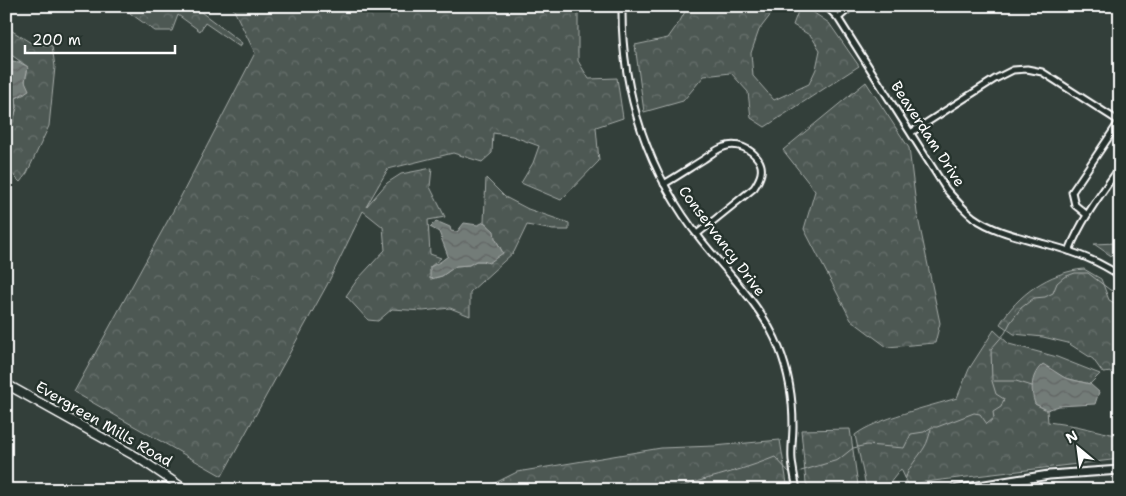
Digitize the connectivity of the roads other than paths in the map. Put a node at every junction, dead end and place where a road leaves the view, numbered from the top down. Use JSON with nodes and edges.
{"nodes":[{"id":1,"x":622,"y":6,"type":"edge"},
{"id":2,"x":826,"y":6,"type":"edge"},
{"id":3,"x":852,"y":6,"type":"edge"},
{"id":4,"x":838,"y":18,"type":"junction"},
{"id":5,"x":1119,"y":122,"type":"edge"},
{"id":6,"x":912,"y":132,"type":"junction"},
{"id":7,"x":1120,"y":168,"type":"edge"},
{"id":8,"x":664,"y":184,"type":"junction"},
{"id":9,"x":1086,"y":215,"type":"junction"},
{"id":10,"x":697,"y":234,"type":"junction"},
{"id":11,"x":1069,"y":251,"type":"junction"},
{"id":12,"x":1120,"y":276,"type":"edge"},
{"id":13,"x":6,"y":384,"type":"edge"},
{"id":14,"x":1120,"y":470,"type":"edge"},
{"id":15,"x":186,"y":490,"type":"edge"},
{"id":16,"x":797,"y":490,"type":"edge"},
{"id":17,"x":953,"y":490,"type":"edge"}],
"edges":[{"from":1,"to":8,"type":"street","name":"Conservancy Drive"},
{"from":2,"to":4,"type":"street","name":"Beaverdam Drive"},
{"from":3,"to":4,"type":"street"},
{"from":4,"to":6,"type":"street","name":"Beaverdam Drive"},
{"from":5,"to":6,"type":"street"},
{"from":5,"to":9,"type":"street"},
{"from":6,"to":11,"type":"street","name":"Beaverdam Drive"},
{"from":7,"to":9,"type":"street"},
{"from":8,"to":10,"type":"street","name":"Conservancy Drive"},
{"from":8,"to":10,"type":"street"},
{"from":9,"to":11,"type":"street"},
{"from":10,"to":16,"type":"street","name":"Conservancy Drive"},
{"from":11,"to":12,"type":"street","name":"Beaverdam Drive"},
{"from":13,"to":15,"type":"main road","name":"Evergreen Mills Road"},
{"from":14,"to":17,"type":"main road"}]}
